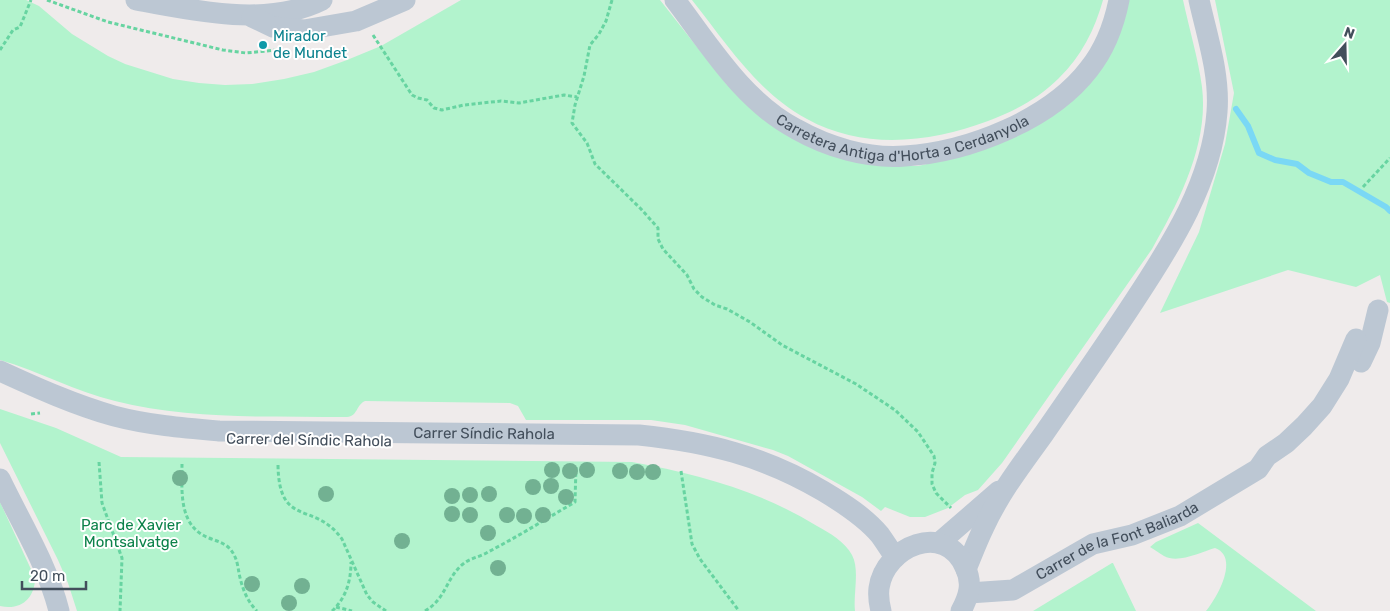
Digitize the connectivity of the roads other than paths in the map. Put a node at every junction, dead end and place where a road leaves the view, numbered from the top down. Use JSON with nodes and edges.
{"nodes":[{"id":1,"x":136,"y":0,"type":"edge"},
{"id":2,"x":322,"y":0,"type":"edge"},
{"id":3,"x":405,"y":0,"type":"edge"},
{"id":4,"x":675,"y":0,"type":"edge"},
{"id":5,"x":1119,"y":0,"type":"edge"},
{"id":6,"x":1198,"y":0,"type":"edge"},
{"id":7,"x":247,"y":15,"type":"junction"},
{"id":8,"x":1378,"y":310,"type":"dead end"},
{"id":9,"x":1356,"y":339,"type":"dead end"},
{"id":10,"x":0,"y":372,"type":"edge"},
{"id":11,"x":0,"y":384,"type":"edge"},
{"id":12,"x":40,"y":390,"type":"junction"},
{"id":13,"x":1258,"y":470,"type":"junction"},
{"id":14,"x":0,"y":478,"type":"edge"},
{"id":15,"x":1010,"y":481,"type":"junction"},
{"id":16,"x":939,"y":543,"type":"junction"},
{"id":17,"x":895,"y":557,"type":"junction"},
{"id":18,"x":966,"y":569,"type":"junction"},
{"id":19,"x":965,"y":602,"type":"edge"},
{"id":20,"x":56,"y":610,"type":"edge"},
{"id":21,"x":881,"y":611,"type":"edge"}],
"edges":[{"from":1,"to":7,"type":"street"},
{"from":2,"to":7,"type":"street"},
{"from":3,"to":7,"type":"street"},
{"from":4,"to":5,"type":"street","name":"Carretera Antiga d'Horta a Cerdanyola"},
{"from":6,"to":15,"type":"street"},
{"from":8,"to":13,"type":"street","name":"Carrer de la Font Baliarda"},
{"from":9,"to":13,"type":"street","name":"Carrer de la Font Baliarda"},
{"from":10,"to":12,"type":"street","name":"Carrer Síndic Rahola"},
{"from":11,"to":12,"type":"street","name":"Carrer Síndic Rahola"},
{"from":12,"to":17,"type":"street","name":"Carrer Síndic Rahola"},
{"from":13,"to":19,"type":"street","name":"Carrer de la Font Baliarda"},
{"from":14,"to":20,"type":"street"},
{"from":15,"to":16,"type":"street"},
{"from":15,"to":18,"type":"street"},
{"from":16,"to":17,"type":"street"},
{"from":16,"to":18,"type":"street"},
{"from":17,"to":21,"type":"street"},
{"from":18,"to":19,"type":"street"}]}
